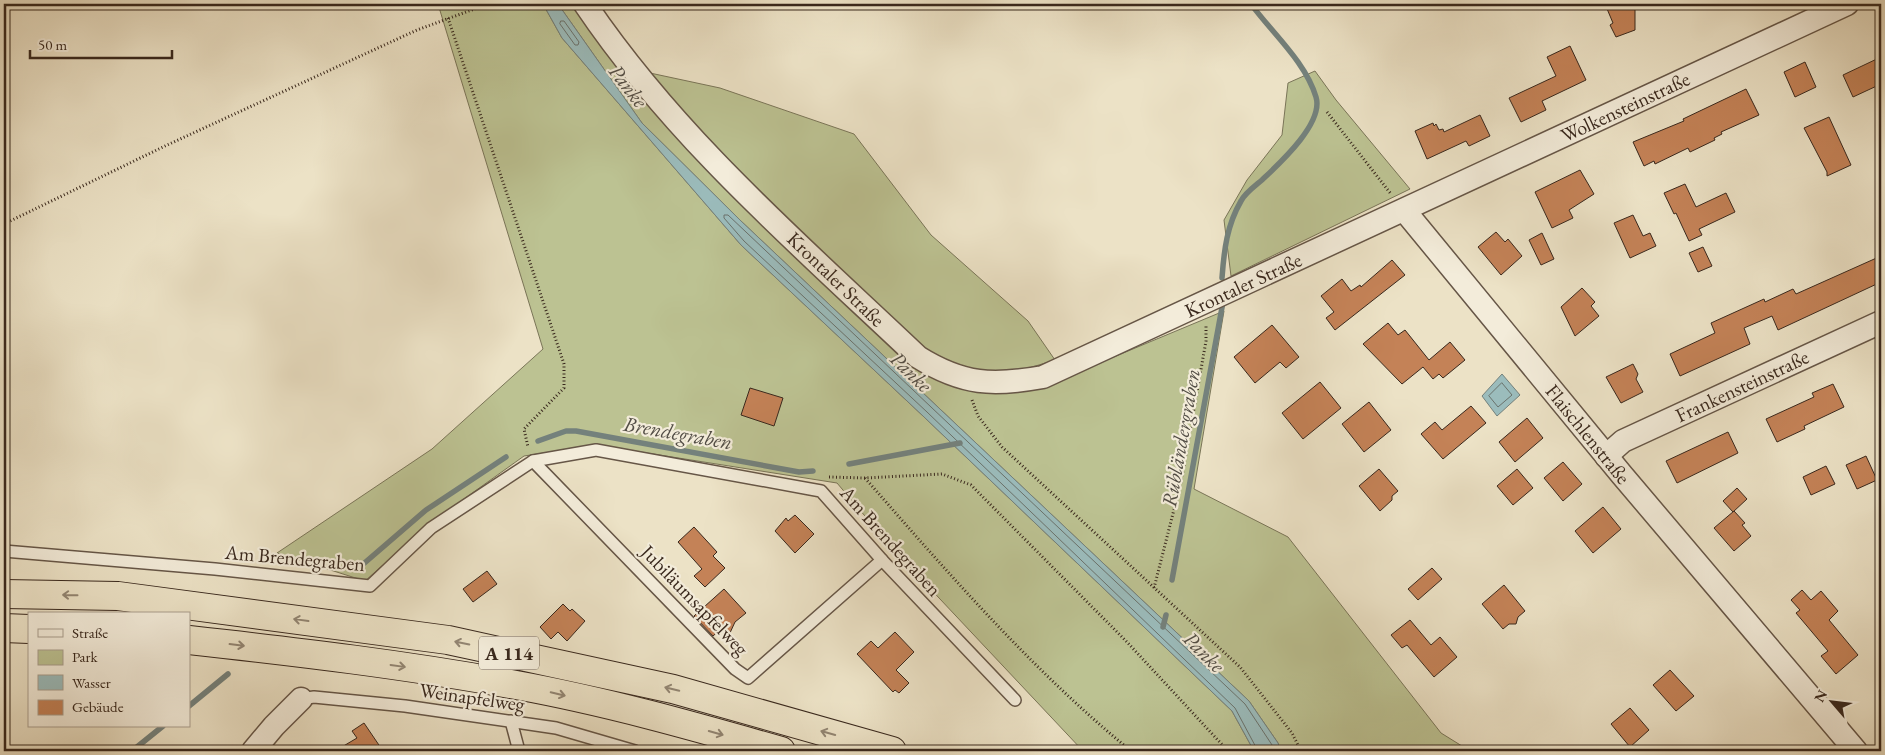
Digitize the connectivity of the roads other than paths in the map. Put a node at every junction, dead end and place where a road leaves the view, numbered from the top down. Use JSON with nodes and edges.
{"nodes":[{"id":1,"x":585,"y":4,"type":"edge"},
{"id":2,"x":1847,"y":4,"type":"edge"},
{"id":3,"x":1404,"y":210,"type":"junction"},
{"id":4,"x":1881,"y":322,"type":"edge"},
{"id":5,"x":1606,"y":456,"type":"junction"},
{"id":6,"x":533,"y":461,"type":"junction"},
{"id":7,"x":4,"y":551,"type":"edge"},
{"id":8,"x":882,"y":560,"type":"junction"},
{"id":9,"x":4,"y":594,"type":"edge"},
{"id":10,"x":4,"y":628,"type":"edge"},
{"id":11,"x":28,"y":629,"type":"edge"},
{"id":12,"x":190,"y":640,"type":"edge"},
{"id":13,"x":302,"y":699,"type":"joint"},
{"id":14,"x":1015,"y":700,"type":"dead end"},
{"id":15,"x":511,"y":721,"type":"junction"},
{"id":16,"x":254,"y":751,"type":"edge"},
{"id":17,"x":519,"y":751,"type":"edge"},
{"id":18,"x":635,"y":751,"type":"edge"},
{"id":19,"x":781,"y":751,"type":"edge"},
{"id":20,"x":892,"y":751,"type":"edge"},
{"id":21,"x":1856,"y":751,"type":"edge"}],
"edges":[{"from":1,"to":3,"type":"street","name":"Krontaler Straße"},
{"from":2,"to":3,"type":"street","name":"Wolkensteinstraße"},
{"from":3,"to":5,"type":"street","name":"Flaischlenstraße"},
{"from":4,"to":5,"type":"street","name":"Frankensteinstraße"},
{"from":5,"to":21,"type":"street","name":"Flaischlenstraße"},
{"from":6,"to":7,"type":"lane","name":"Am Brendegraben"},
{"from":6,"to":8,"type":"lane","name":"Am Brendegraben"},
{"from":6,"to":8,"type":"lane","name":"Jubiläumsapfelweg"},
{"from":8,"to":14,"type":"lane","name":"Am Brendegraben"},
{"from":20,"to":9,"type":"highway","number":"A 114","one_way":true},
{"from":10,"to":11,"type":"highway"},
{"from":12,"to":19,"type":"highway","number":"A 114","one_way":true},
{"from":13,"to":15,"type":"lane","name":"Weinapfelweg"},
{"from":13,"to":16,"type":"street"},
{"from":15,"to":17,"type":"lane"},
{"from":15,"to":18,"type":"lane","name":"Weinapfelweg"}]}
